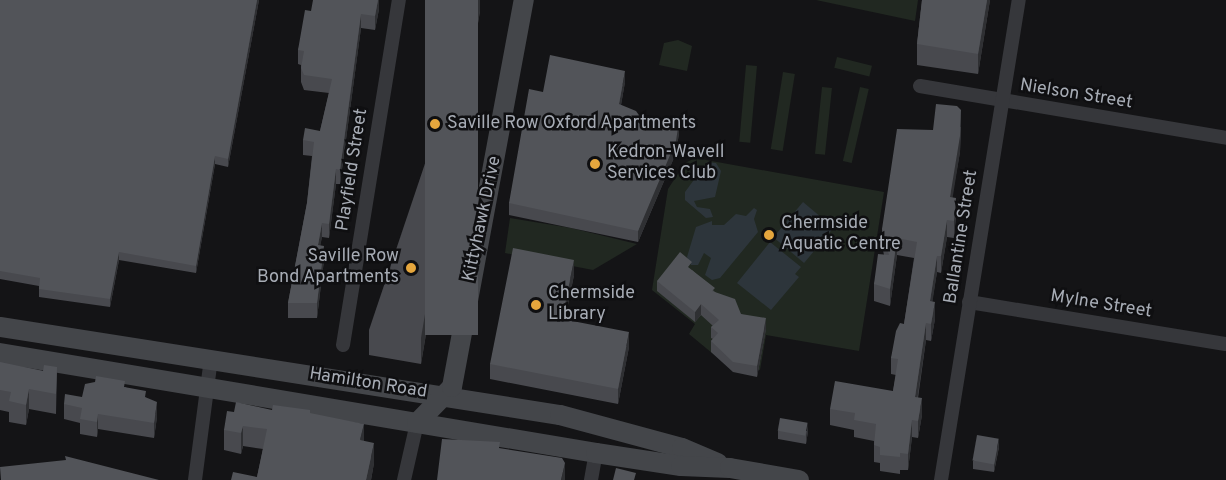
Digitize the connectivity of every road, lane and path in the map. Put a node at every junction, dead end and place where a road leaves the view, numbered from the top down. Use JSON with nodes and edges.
{"nodes":[{"id":1,"x":399,"y":0,"type":"edge"},
{"id":2,"x":524,"y":0,"type":"edge"},
{"id":3,"x":1019,"y":0,"type":"edge"},
{"id":4,"x":920,"y":86,"type":"dead end"},
{"id":5,"x":1003,"y":101,"type":"junction"},
{"id":6,"x":1226,"y":138,"type":"edge"},
{"id":7,"x":969,"y":302,"type":"junction"},
{"id":8,"x":0,"y":327,"type":"edge"},
{"id":9,"x":1226,"y":344,"type":"edge"},
{"id":10,"x":343,"y":345,"type":"dead end"},
{"id":11,"x":0,"y":353,"type":"edge"},
{"id":12,"x":211,"y":358,"type":"junction"},
{"id":13,"x":209,"y":388,"type":"junction"},
{"id":14,"x":446,"y":396,"type":"junction"},
{"id":15,"x":417,"y":423,"type":"junction"},
{"id":16,"x":596,"y":453,"type":"junction"},
{"id":17,"x":730,"y":468,"type":"junction"},
{"id":18,"x":759,"y":477,"type":"edge"},
{"id":19,"x":195,"y":480,"type":"edge"},
{"id":20,"x":404,"y":480,"type":"edge"},
{"id":21,"x":591,"y":480,"type":"edge"},
{"id":22,"x":800,"y":480,"type":"edge"},
{"id":23,"x":941,"y":480,"type":"edge"}],
"edges":[{"from":1,"to":10,"type":"street","name":"Playfield Street"},
{"from":2,"to":14,"type":"main road","name":"Kittyhawk Drive"},
{"from":3,"to":5,"type":"street","name":"Ballantine Street"},
{"from":4,"to":5,"type":"street","name":"Nielson Street"},
{"from":5,"to":6,"type":"street","name":"Nielson Street"},
{"from":5,"to":7,"type":"street","name":"Ballantine Street"},
{"from":7,"to":9,"type":"street","name":"Mylne Street"},
{"from":7,"to":23,"type":"street","name":"Ballantine Street"},
{"from":8,"to":12,"type":"main road","name":"Hamilton Road"},
{"from":11,"to":13,"type":"main road","name":"Hamilton Road"},
{"from":12,"to":13,"type":"street"},
{"from":12,"to":14,"type":"main road","name":"Hamilton Road"},
{"from":13,"to":15,"type":"main road","name":"Hamilton Road"},
{"from":13,"to":19,"type":"street"},
{"from":14,"to":15,"type":"main road","name":"Kittyhawk Drive"},
{"from":14,"to":17,"type":"main road","name":"Hamilton Road"},
{"from":15,"to":16,"type":"main road","name":"Hamilton Road"},
{"from":15,"to":20,"type":"street"},
{"from":16,"to":17,"type":"main road","name":"Hamilton Road"},
{"from":16,"to":21,"type":"street"},
{"from":17,"to":18,"type":"main road","name":"Hamilton Road"},
{"from":18,"to":22,"type":"main road","name":"Hamilton Road"}]}
